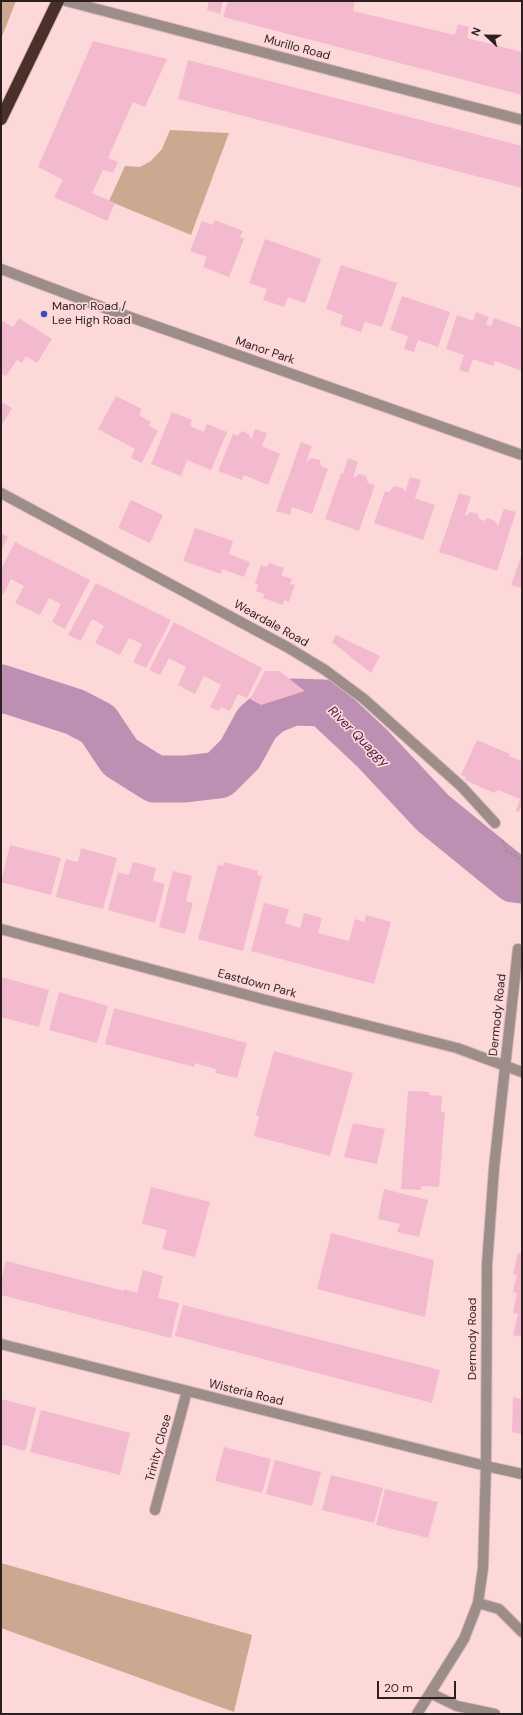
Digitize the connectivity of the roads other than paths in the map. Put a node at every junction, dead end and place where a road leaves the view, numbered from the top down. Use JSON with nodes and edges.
{"nodes":[{"id":1,"x":58,"y":1,"type":"edge"},
{"id":2,"x":66,"y":1,"type":"edge"},
{"id":3,"x":1,"y":119,"type":"edge"},
{"id":4,"x":522,"y":120,"type":"edge"},
{"id":5,"x":1,"y":269,"type":"edge"},
{"id":6,"x":522,"y":454,"type":"edge"},
{"id":7,"x":1,"y":493,"type":"edge"},
{"id":8,"x":495,"y":823,"type":"dead end"},
{"id":9,"x":1,"y":930,"type":"edge"},
{"id":10,"x":518,"y":949,"type":"dead end"},
{"id":11,"x":506,"y":1065,"type":"junction"},
{"id":12,"x":522,"y":1072,"type":"edge"},
{"id":13,"x":1,"y":1344,"type":"edge"},
{"id":14,"x":187,"y":1391,"type":"junction"},
{"id":15,"x":486,"y":1466,"type":"junction"},
{"id":16,"x":522,"y":1474,"type":"edge"},
{"id":17,"x":156,"y":1510,"type":"dead end"},
{"id":18,"x":478,"y":1603,"type":"junction"},
{"id":19,"x":522,"y":1632,"type":"edge"},
{"id":20,"x":430,"y":1693,"type":"junction"},
{"id":21,"x":417,"y":1714,"type":"edge"},
{"id":22,"x":494,"y":1714,"type":"edge"}],
"edges":[{"from":1,"to":3,"type":"highway"},
{"from":2,"to":4,"type":"street","name":"Murillo Road"},
{"from":5,"to":6,"type":"street","name":"Manor Park"},
{"from":7,"to":8,"type":"street","name":"Weardale Road"},
{"from":9,"to":11,"type":"street","name":"Eastdown Park"},
{"from":10,"to":11,"type":"street","name":"Dermody Road"},
{"from":11,"to":12,"type":"street","name":"Eastdown Park"},
{"from":11,"to":15,"type":"street","name":"Dermody Road"},
{"from":13,"to":14,"type":"street","name":"Wisteria Road"},
{"from":14,"to":15,"type":"street","name":"Wisteria Road"},
{"from":14,"to":17,"type":"street","name":"Trinity Close"},
{"from":15,"to":16,"type":"street","name":"Wisteria Road"},
{"from":15,"to":18,"type":"street","name":"Dermody Road"},
{"from":18,"to":19,"type":"street"},
{"from":18,"to":20,"type":"street","name":"Dermody Road"},
{"from":20,"to":21,"type":"street","name":"Dermody Road"},
{"from":20,"to":22,"type":"street"}]}
